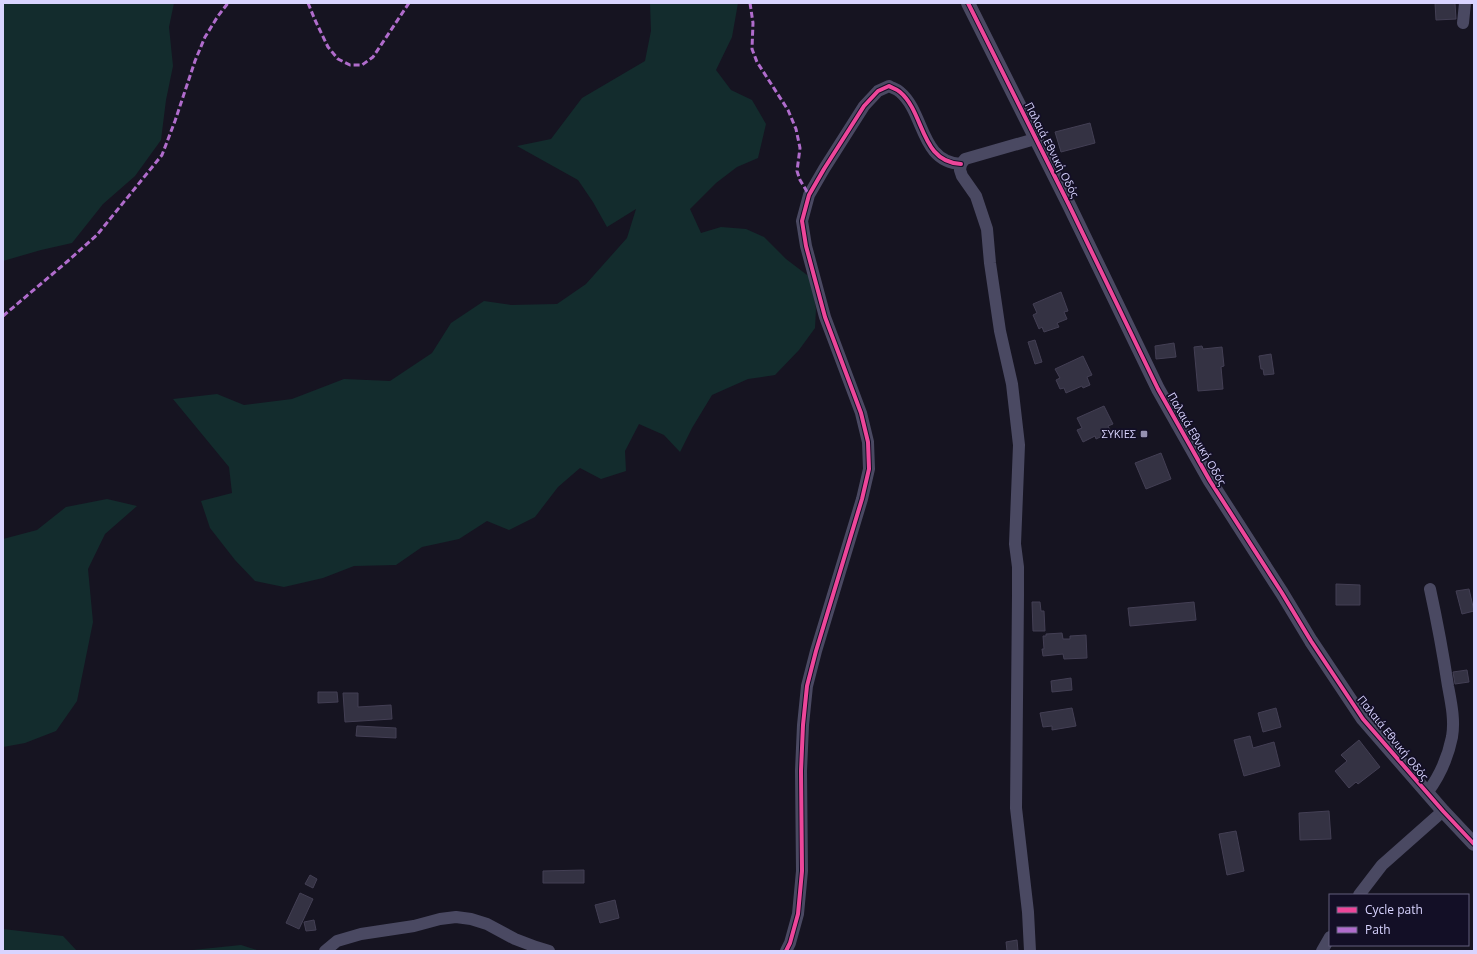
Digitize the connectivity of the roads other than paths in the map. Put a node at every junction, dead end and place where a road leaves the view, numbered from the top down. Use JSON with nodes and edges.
{"nodes":[{"id":1,"x":968,"y":3,"type":"edge"},
{"id":2,"x":1465,"y":3,"type":"edge"},
{"id":3,"x":1463,"y":23,"type":"dead end"},
{"id":4,"x":1036,"y":139,"type":"junction"},
{"id":5,"x":961,"y":164,"type":"junction"},
{"id":6,"x":1430,"y":589,"type":"dead end"},
{"id":7,"x":1427,"y":793,"type":"junction"},
{"id":8,"x":1443,"y":811,"type":"junction"},
{"id":9,"x":1474,"y":844,"type":"edge"},
{"id":10,"x":1360,"y":894,"type":"edge"},
{"id":11,"x":1329,"y":939,"type":"edge"},
{"id":12,"x":325,"y":951,"type":"edge"},
{"id":13,"x":549,"y":951,"type":"edge"},
{"id":14,"x":786,"y":951,"type":"edge"},
{"id":15,"x":1030,"y":951,"type":"edge"},
{"id":16,"x":1322,"y":951,"type":"edge"}],
"edges":[{"from":1,"to":4,"type":"street","name":"Παλαιά Εθνική Οδός"},
{"from":2,"to":3,"type":"street"},
{"from":4,"to":5,"type":"street"},
{"from":4,"to":7,"type":"street","name":"Παλαιά Εθνική Οδός"},
{"from":5,"to":14,"type":"street"},
{"from":5,"to":15,"type":"street"},
{"from":6,"to":7,"type":"street"},
{"from":7,"to":8,"type":"street","name":"Παλαιά Εθνική Οδός"},
{"from":8,"to":9,"type":"street","name":"Παλαιά Εθνική Οδός"},
{"from":8,"to":10,"type":"street"},
{"from":11,"to":16,"type":"street"},
{"from":12,"to":13,"type":"street"}]}
